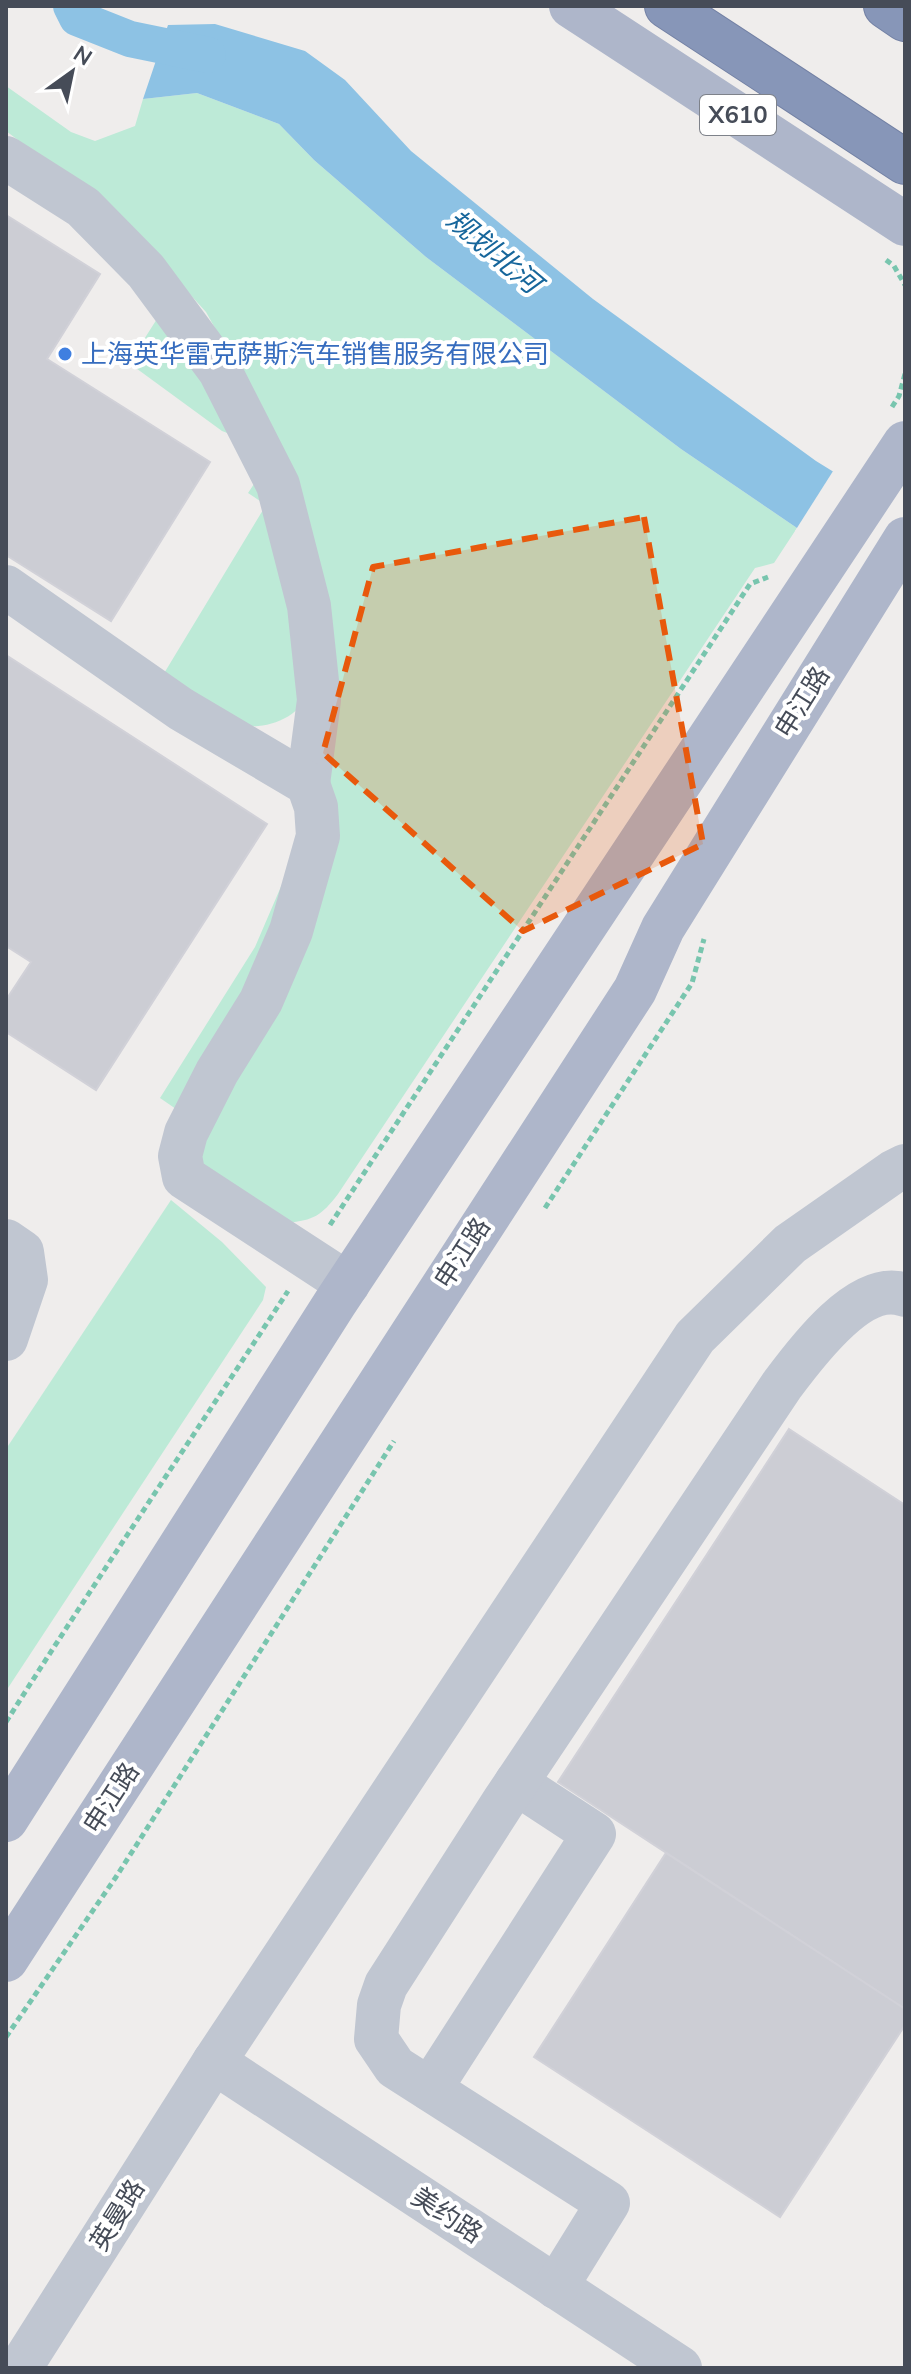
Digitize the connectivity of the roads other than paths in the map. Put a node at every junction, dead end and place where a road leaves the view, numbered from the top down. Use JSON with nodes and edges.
{"nodes":[{"id":1,"x":571,"y":6,"type":"edge"},
{"id":2,"x":667,"y":6,"type":"edge"},
{"id":3,"x":886,"y":6,"type":"edge"},
{"id":4,"x":905,"y":19,"type":"edge"},
{"id":5,"x":6,"y":158,"type":"edge"},
{"id":6,"x":905,"y":162,"type":"edge"},
{"id":7,"x":905,"y":224,"type":"edge"},
{"id":8,"x":898,"y":434,"type":"edge"},
{"id":9,"x":905,"y":539,"type":"edge"},
{"id":10,"x":6,"y":587,"type":"edge"},
{"id":11,"x":308,"y":784,"type":"junction"},
{"id":12,"x":905,"y":1166,"type":"edge"},
{"id":13,"x":6,"y":1241,"type":"edge"},
{"id":14,"x":348,"y":1284,"type":"junction"},
{"id":15,"x":905,"y":1295,"type":"edge"},
{"id":16,"x":6,"y":1339,"type":"edge"},
{"id":17,"x":516,"y":1783,"type":"junction"},
{"id":18,"x":6,"y":1820,"type":"edge"},
{"id":19,"x":6,"y":1960,"type":"edge"},
{"id":20,"x":214,"y":2062,"type":"junction"},
{"id":21,"x":430,"y":2089,"type":"junction"},
{"id":22,"x":556,"y":2287,"type":"junction"},
{"id":23,"x":20,"y":2368,"type":"edge"},
{"id":24,"x":680,"y":2368,"type":"edge"}],
"edges":[{"from":1,"to":7,"type":"main road","number":"X610"},
{"from":2,"to":6,"type":"highway","number":"X610"},
{"from":3,"to":4,"type":"highway"},
{"from":5,"to":11,"type":"street"},
{"from":8,"to":14,"type":"main road"},
{"from":9,"to":19,"type":"main road","name":"申江路"},
{"from":10,"to":11,"type":"street"},
{"from":11,"to":14,"type":"street"},
{"from":12,"to":20,"type":"street","name":"英曼路"},
{"from":13,"to":16,"type":"street"},
{"from":14,"to":18,"type":"main road"},
{"from":15,"to":17,"type":"street"},
{"from":17,"to":21,"type":"street"},
{"from":17,"to":21,"type":"street"},
{"from":20,"to":22,"type":"street","name":"美约路"},
{"from":20,"to":23,"type":"street","name":"英曼路"},
{"from":21,"to":22,"type":"street"},
{"from":22,"to":24,"type":"street","name":"美约路"}]}
